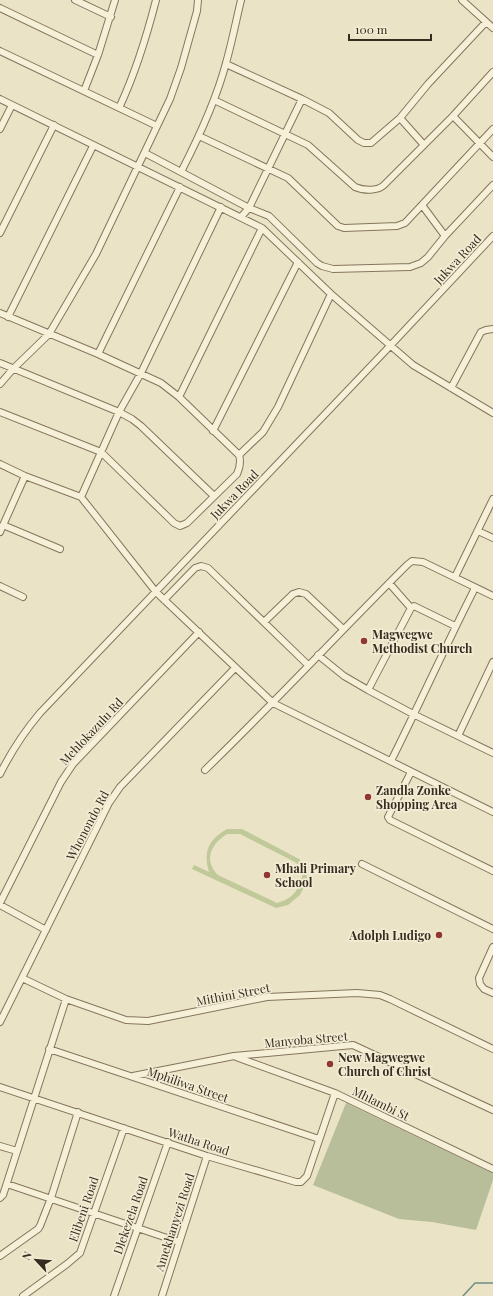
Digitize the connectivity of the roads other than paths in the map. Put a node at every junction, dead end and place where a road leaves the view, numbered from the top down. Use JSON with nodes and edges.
{"nodes":[{"id":1,"x":75,"y":0,"type":"edge"},
{"id":2,"x":115,"y":0,"type":"edge"},
{"id":3,"x":156,"y":0,"type":"edge"},
{"id":4,"x":198,"y":0,"type":"edge"},
{"id":5,"x":240,"y":0,"type":"edge"},
{"id":6,"x":462,"y":0,"type":"edge"},
{"id":7,"x":0,"y":8,"type":"edge"},
{"id":8,"x":111,"y":18,"type":"junction"},
{"id":9,"x":486,"y":22,"type":"junction"},
{"id":10,"x":493,"y":28,"type":"edge"},
{"id":11,"x":0,"y":50,"type":"edge"},
{"id":12,"x":98,"y":55,"type":"junction"},
{"id":13,"x":226,"y":64,"type":"junction"},
{"id":14,"x":493,"y":72,"type":"edge"},
{"id":15,"x":84,"y":92,"type":"junction"},
{"id":16,"x":0,"y":98,"type":"edge"},
{"id":17,"x":302,"y":99,"type":"junction"},
{"id":18,"x":214,"y":100,"type":"junction"},
{"id":19,"x":12,"y":105,"type":"junction"},
{"id":20,"x":119,"y":108,"type":"junction"},
{"id":21,"x":453,"y":116,"type":"junction"},
{"id":22,"x":400,"y":118,"type":"junction"},
{"id":23,"x":54,"y":126,"type":"junction"},
{"id":24,"x":157,"y":126,"type":"junction"},
{"id":25,"x":0,"y":129,"type":"edge"},
{"id":26,"x":493,"y":129,"type":"edge"},
{"id":27,"x":286,"y":134,"type":"junction"},
{"id":28,"x":199,"y":136,"type":"junction"},
{"id":29,"x":480,"y":143,"type":"junction"},
{"id":30,"x":424,"y":145,"type":"junction"},
{"id":31,"x":93,"y":146,"type":"junction"},
{"id":32,"x":145,"y":153,"type":"junction"},
{"id":33,"x":493,"y":157,"type":"edge"},
{"id":34,"x":138,"y":167,"type":"junction"},
{"id":35,"x":268,"y":169,"type":"junction"},
{"id":36,"x":181,"y":172,"type":"junction"},
{"id":37,"x":493,"y":185,"type":"edge"},
{"id":38,"x":180,"y":187,"type":"junction"},
{"id":39,"x":422,"y":206,"type":"junction"},
{"id":40,"x":221,"y":207,"type":"junction"},
{"id":41,"x":250,"y":208,"type":"junction"},
{"id":42,"x":241,"y":217,"type":"junction"},
{"id":43,"x":262,"y":228,"type":"junction"},
{"id":44,"x":0,"y":233,"type":"edge"},
{"id":45,"x":445,"y":236,"type":"junction"},
{"id":46,"x":493,"y":236,"type":"edge"},
{"id":47,"x":298,"y":262,"type":"junction"},
{"id":48,"x":331,"y":294,"type":"junction"},
{"id":49,"x":0,"y":314,"type":"edge"},
{"id":50,"x":8,"y":317,"type":"junction"},
{"id":51,"x":493,"y":329,"type":"edge"},
{"id":52,"x":50,"y":334,"type":"junction"},
{"id":53,"x":390,"y":346,"type":"junction"},
{"id":54,"x":98,"y":354,"type":"junction"},
{"id":55,"x":0,"y":363,"type":"edge"},
{"id":56,"x":13,"y":369,"type":"junction"},
{"id":57,"x":141,"y":373,"type":"junction"},
{"id":58,"x":0,"y":384,"type":"edge"},
{"id":59,"x":450,"y":388,"type":"junction"},
{"id":60,"x":179,"y":397,"type":"junction"},
{"id":61,"x":0,"y":412,"type":"edge"},
{"id":62,"x":118,"y":412,"type":"junction"},
{"id":63,"x":493,"y":412,"type":"edge"},
{"id":64,"x":213,"y":431,"type":"junction"},
{"id":65,"x":101,"y":452,"type":"junction"},
{"id":66,"x":239,"y":455,"type":"junction"},
{"id":67,"x":0,"y":464,"type":"edge"},
{"id":68,"x":25,"y":476,"type":"junction"},
{"id":69,"x":214,"y":496,"type":"junction"},
{"id":70,"x":81,"y":498,"type":"junction"},
{"id":71,"x":493,"y":499,"type":"edge"},
{"id":72,"x":3,"y":525,"type":"junction"},
{"id":73,"x":478,"y":531,"type":"junction"},
{"id":74,"x":0,"y":532,"type":"edge"},
{"id":75,"x":493,"y":538,"type":"edge"},
{"id":76,"x":60,"y":549,"type":"dead end"},
{"id":77,"x":455,"y":577,"type":"junction"},
{"id":78,"x":389,"y":583,"type":"junction"},
{"id":79,"x":0,"y":586,"type":"edge"},
{"id":80,"x":475,"y":588,"type":"junction"},
{"id":81,"x":156,"y":592,"type":"junction"},
{"id":82,"x":493,"y":596,"type":"edge"},
{"id":83,"x":23,"y":597,"type":"dead end"},
{"id":84,"x":164,"y":600,"type":"junction"},
{"id":85,"x":411,"y":608,"type":"junction"},
{"id":86,"x":264,"y":622,"type":"junction"},
{"id":87,"x":455,"y":626,"type":"junction"},
{"id":88,"x":343,"y":629,"type":"junction"},
{"id":89,"x":199,"y":632,"type":"junction"},
{"id":90,"x":318,"y":655,"type":"junction"},
{"id":91,"x":493,"y":662,"type":"edge"},
{"id":92,"x":308,"y":665,"type":"junction"},
{"id":93,"x":235,"y":668,"type":"junction"},
{"id":94,"x":368,"y":690,"type":"junction"},
{"id":95,"x":273,"y":703,"type":"junction"},
{"id":96,"x":415,"y":715,"type":"junction"},
{"id":97,"x":458,"y":736,"type":"junction"},
{"id":98,"x":493,"y":753,"type":"edge"},
{"id":99,"x":391,"y":761,"type":"junction"},
{"id":100,"x":205,"y":770,"type":"dead end"},
{"id":101,"x":411,"y":772,"type":"junction"},
{"id":102,"x":0,"y":774,"type":"edge"},
{"id":103,"x":493,"y":812,"type":"edge"},
{"id":104,"x":362,"y":864,"type":"dead end"},
{"id":105,"x":493,"y":870,"type":"edge"},
{"id":106,"x":0,"y":904,"type":"edge"},
{"id":107,"x":493,"y":929,"type":"edge"},
{"id":108,"x":46,"y":930,"type":"junction"},
{"id":109,"x":493,"y":947,"type":"edge"},
{"id":110,"x":22,"y":978,"type":"junction"},
{"id":111,"x":493,"y":993,"type":"edge"},
{"id":112,"x":66,"y":999,"type":"junction"},
{"id":113,"x":0,"y":1022,"type":"edge"},
{"id":114,"x":50,"y":1049,"type":"junction"},
{"id":115,"x":493,"y":1049,"type":"edge"},
{"id":116,"x":234,"y":1056,"type":"junction"},
{"id":117,"x":133,"y":1076,"type":"junction"},
{"id":118,"x":0,"y":1087,"type":"edge"},
{"id":119,"x":335,"y":1092,"type":"junction"},
{"id":120,"x":34,"y":1098,"type":"junction"},
{"id":121,"x":493,"y":1110,"type":"edge"},
{"id":122,"x":78,"y":1112,"type":"junction"},
{"id":123,"x":124,"y":1128,"type":"junction"},
{"id":124,"x":319,"y":1139,"type":"junction"},
{"id":125,"x":168,"y":1142,"type":"junction"},
{"id":126,"x":0,"y":1146,"type":"edge"},
{"id":127,"x":17,"y":1152,"type":"junction"},
{"id":128,"x":207,"y":1156,"type":"junction"},
{"id":129,"x":493,"y":1169,"type":"edge"},
{"id":130,"x":7,"y":1184,"type":"junction"},
{"id":131,"x":0,"y":1198,"type":"edge"},
{"id":132,"x":51,"y":1198,"type":"junction"},
{"id":133,"x":93,"y":1213,"type":"junction"},
{"id":134,"x":137,"y":1227,"type":"junction"},
{"id":135,"x":179,"y":1242,"type":"junction"},
{"id":136,"x":0,"y":1256,"type":"edge"},
{"id":137,"x":23,"y":1296,"type":"edge"},
{"id":138,"x":114,"y":1296,"type":"edge"},
{"id":139,"x":162,"y":1296,"type":"edge"}],
"edges":[{"from":1,"to":8,"type":"street"},
{"from":2,"to":8,"type":"street"},
{"from":3,"to":20,"type":"street"},
{"from":4,"to":24,"type":"street"},
{"from":5,"to":13,"type":"street"},
{"from":6,"to":9,"type":"street"},
{"from":7,"to":12,"type":"street"},
{"from":8,"to":12,"type":"street"},
{"from":9,"to":10,"type":"street"},
{"from":9,"to":22,"type":"street"},
{"from":11,"to":15,"type":"street"},
{"from":12,"to":15,"type":"street"},
{"from":13,"to":17,"type":"street"},
{"from":13,"to":18,"type":"street"},
{"from":14,"to":21,"type":"street"},
{"from":15,"to":20,"type":"street"},
{"from":16,"to":19,"type":"street"},
{"from":17,"to":22,"type":"street"},
{"from":17,"to":27,"type":"street"},
{"from":18,"to":27,"type":"street"},
{"from":18,"to":28,"type":"street"},
{"from":19,"to":23,"type":"street"},
{"from":19,"to":25,"type":"street"},
{"from":20,"to":24,"type":"street"},
{"from":21,"to":29,"type":"street"},
{"from":21,"to":30,"type":"street"},
{"from":22,"to":30,"type":"street"},
{"from":23,"to":31,"type":"street"},
{"from":23,"to":44,"type":"street"},
{"from":24,"to":32,"type":"street"},
{"from":26,"to":29,"type":"street"},
{"from":27,"to":30,"type":"street"},
{"from":27,"to":35,"type":"street"},
{"from":28,"to":35,"type":"street"},
{"from":28,"to":36,"type":"street"},
{"from":29,"to":33,"type":"street"},
{"from":29,"to":39,"type":"street"},
{"from":31,"to":34,"type":"street"},
{"from":31,"to":50,"type":"street"},
{"from":32,"to":34,"type":"street"},
{"from":32,"to":36,"type":"street"},
{"from":34,"to":38,"type":"street"},
{"from":34,"to":52,"type":"street"},
{"from":35,"to":39,"type":"street"},
{"from":35,"to":41,"type":"street"},
{"from":36,"to":41,"type":"street"},
{"from":37,"to":45,"type":"street"},
{"from":38,"to":40,"type":"street"},
{"from":38,"to":54,"type":"street"},
{"from":39,"to":45,"type":"street"},
{"from":40,"to":42,"type":"street"},
{"from":40,"to":57,"type":"street"},
{"from":41,"to":42,"type":"street"},
{"from":41,"to":45,"type":"street"},
{"from":42,"to":43,"type":"street"},
{"from":43,"to":47,"type":"street"},
{"from":43,"to":60,"type":"street"},
{"from":46,"to":53,"type":"street","name":"Jukwa Road"},
{"from":47,"to":48,"type":"street"},
{"from":47,"to":64,"type":"street"},
{"from":48,"to":53,"type":"street"},
{"from":48,"to":66,"type":"street"},
{"from":49,"to":50,"type":"street"},
{"from":50,"to":52,"type":"street"},
{"from":51,"to":59,"type":"street"},
{"from":52,"to":54,"type":"street"},
{"from":52,"to":56,"type":"street"},
{"from":53,"to":59,"type":"street"},
{"from":53,"to":81,"type":"street","name":"Jukwa Road"},
{"from":54,"to":57,"type":"street"},
{"from":55,"to":56,"type":"street"},
{"from":56,"to":58,"type":"street"},
{"from":56,"to":62,"type":"street"},
{"from":57,"to":60,"type":"street"},
{"from":57,"to":62,"type":"street"},
{"from":59,"to":63,"type":"street"},
{"from":60,"to":64,"type":"street"},
{"from":61,"to":65,"type":"street"},
{"from":62,"to":65,"type":"street"},
{"from":62,"to":69,"type":"street"},
{"from":64,"to":66,"type":"street"},
{"from":65,"to":69,"type":"street"},
{"from":65,"to":70,"type":"street"},
{"from":66,"to":69,"type":"street"},
{"from":67,"to":68,"type":"street"},
{"from":68,"to":70,"type":"street"},
{"from":68,"to":72,"type":"street"},
{"from":70,"to":81,"type":"street"},
{"from":71,"to":73,"type":"street"},
{"from":72,"to":74,"type":"street"},
{"from":72,"to":76,"type":"street"},
{"from":73,"to":75,"type":"street"},
{"from":73,"to":77,"type":"street"},
{"from":77,"to":78,"type":"street"},
{"from":77,"to":80,"type":"street"},
{"from":78,"to":85,"type":"street"},
{"from":78,"to":88,"type":"street"},
{"from":79,"to":83,"type":"street"},
{"from":80,"to":82,"type":"street"},
{"from":80,"to":87,"type":"street"},
{"from":81,"to":84,"type":"street"},
{"from":81,"to":102,"type":"street","name":"Jukwa Road"},
{"from":84,"to":86,"type":"street"},
{"from":84,"to":89,"type":"street"},
{"from":85,"to":87,"type":"street"},
{"from":85,"to":94,"type":"street"},
{"from":86,"to":88,"type":"street"},
{"from":86,"to":92,"type":"street"},
{"from":87,"to":96,"type":"street"},
{"from":88,"to":90,"type":"street"},
{"from":89,"to":93,"type":"street"},
{"from":89,"to":106,"type":"street","name":"Mehlokazulu Rd"},
{"from":90,"to":92,"type":"street"},
{"from":90,"to":94,"type":"street"},
{"from":91,"to":97,"type":"street"},
{"from":92,"to":95,"type":"street"},
{"from":93,"to":95,"type":"street"},
{"from":93,"to":108,"type":"street","name":"Whonondo Rd"},
{"from":94,"to":96,"type":"street"},
{"from":95,"to":99,"type":"street"},
{"from":95,"to":100,"type":"street"},
{"from":96,"to":97,"type":"street"},
{"from":96,"to":99,"type":"street"},
{"from":97,"to":98,"type":"street"},
{"from":99,"to":101,"type":"street"},
{"from":101,"to":103,"type":"street"},
{"from":101,"to":105,"type":"street"},
{"from":104,"to":107,"type":"street"},
{"from":106,"to":108,"type":"street"},
{"from":108,"to":110,"type":"street","name":"Whonondo Rd"},
{"from":109,"to":111,"type":"street"},
{"from":110,"to":112,"type":"street","name":"Mithini Street"},
{"from":110,"to":113,"type":"street","name":"Whonondo Rd"},
{"from":112,"to":114,"type":"street"},
{"from":112,"to":115,"type":"street","name":"Mithini Street"},
{"from":114,"to":117,"type":"street","name":"Mphiliwa Street"},
{"from":114,"to":120,"type":"street"},
{"from":116,"to":117,"type":"street","name":"Manyoba Street"},
{"from":116,"to":119,"type":"street","name":"Mhlambi St"},
{"from":116,"to":121,"type":"street","name":"Manyoba Street"},
{"from":117,"to":124,"type":"street","name":"Mphiliwa Street"},
{"from":118,"to":120,"type":"street","name":"Watha Road"},
{"from":119,"to":124,"type":"street","name":"Watha Road"},
{"from":119,"to":129,"type":"street","name":"Mhlambi St"},
{"from":120,"to":122,"type":"street","name":"Watha Road"},
{"from":120,"to":127,"type":"street"},
{"from":122,"to":123,"type":"street","name":"Watha Road"},
{"from":122,"to":132,"type":"street"},
{"from":123,"to":125,"type":"street","name":"Watha Road"},
{"from":123,"to":133,"type":"street","name":"Elibeni Road"},
{"from":124,"to":128,"type":"street","name":"Watha Road"},
{"from":125,"to":128,"type":"street","name":"Watha Road"},
{"from":125,"to":134,"type":"street","name":"Dlekezela Road"},
{"from":126,"to":127,"type":"street"},
{"from":127,"to":130,"type":"street"},
{"from":128,"to":135,"type":"street","name":"Amekhanyezi Road"},
{"from":130,"to":131,"type":"street"},
{"from":130,"to":132,"type":"street"},
{"from":132,"to":133,"type":"street"},
{"from":132,"to":136,"type":"street"},
{"from":133,"to":134,"type":"street"},
{"from":133,"to":137,"type":"street","name":"Elibeni Road"},
{"from":134,"to":135,"type":"street"},
{"from":134,"to":138,"type":"street","name":"Dlekezela Road"},
{"from":135,"to":139,"type":"street","name":"Amekhanyezi Road"}]}
